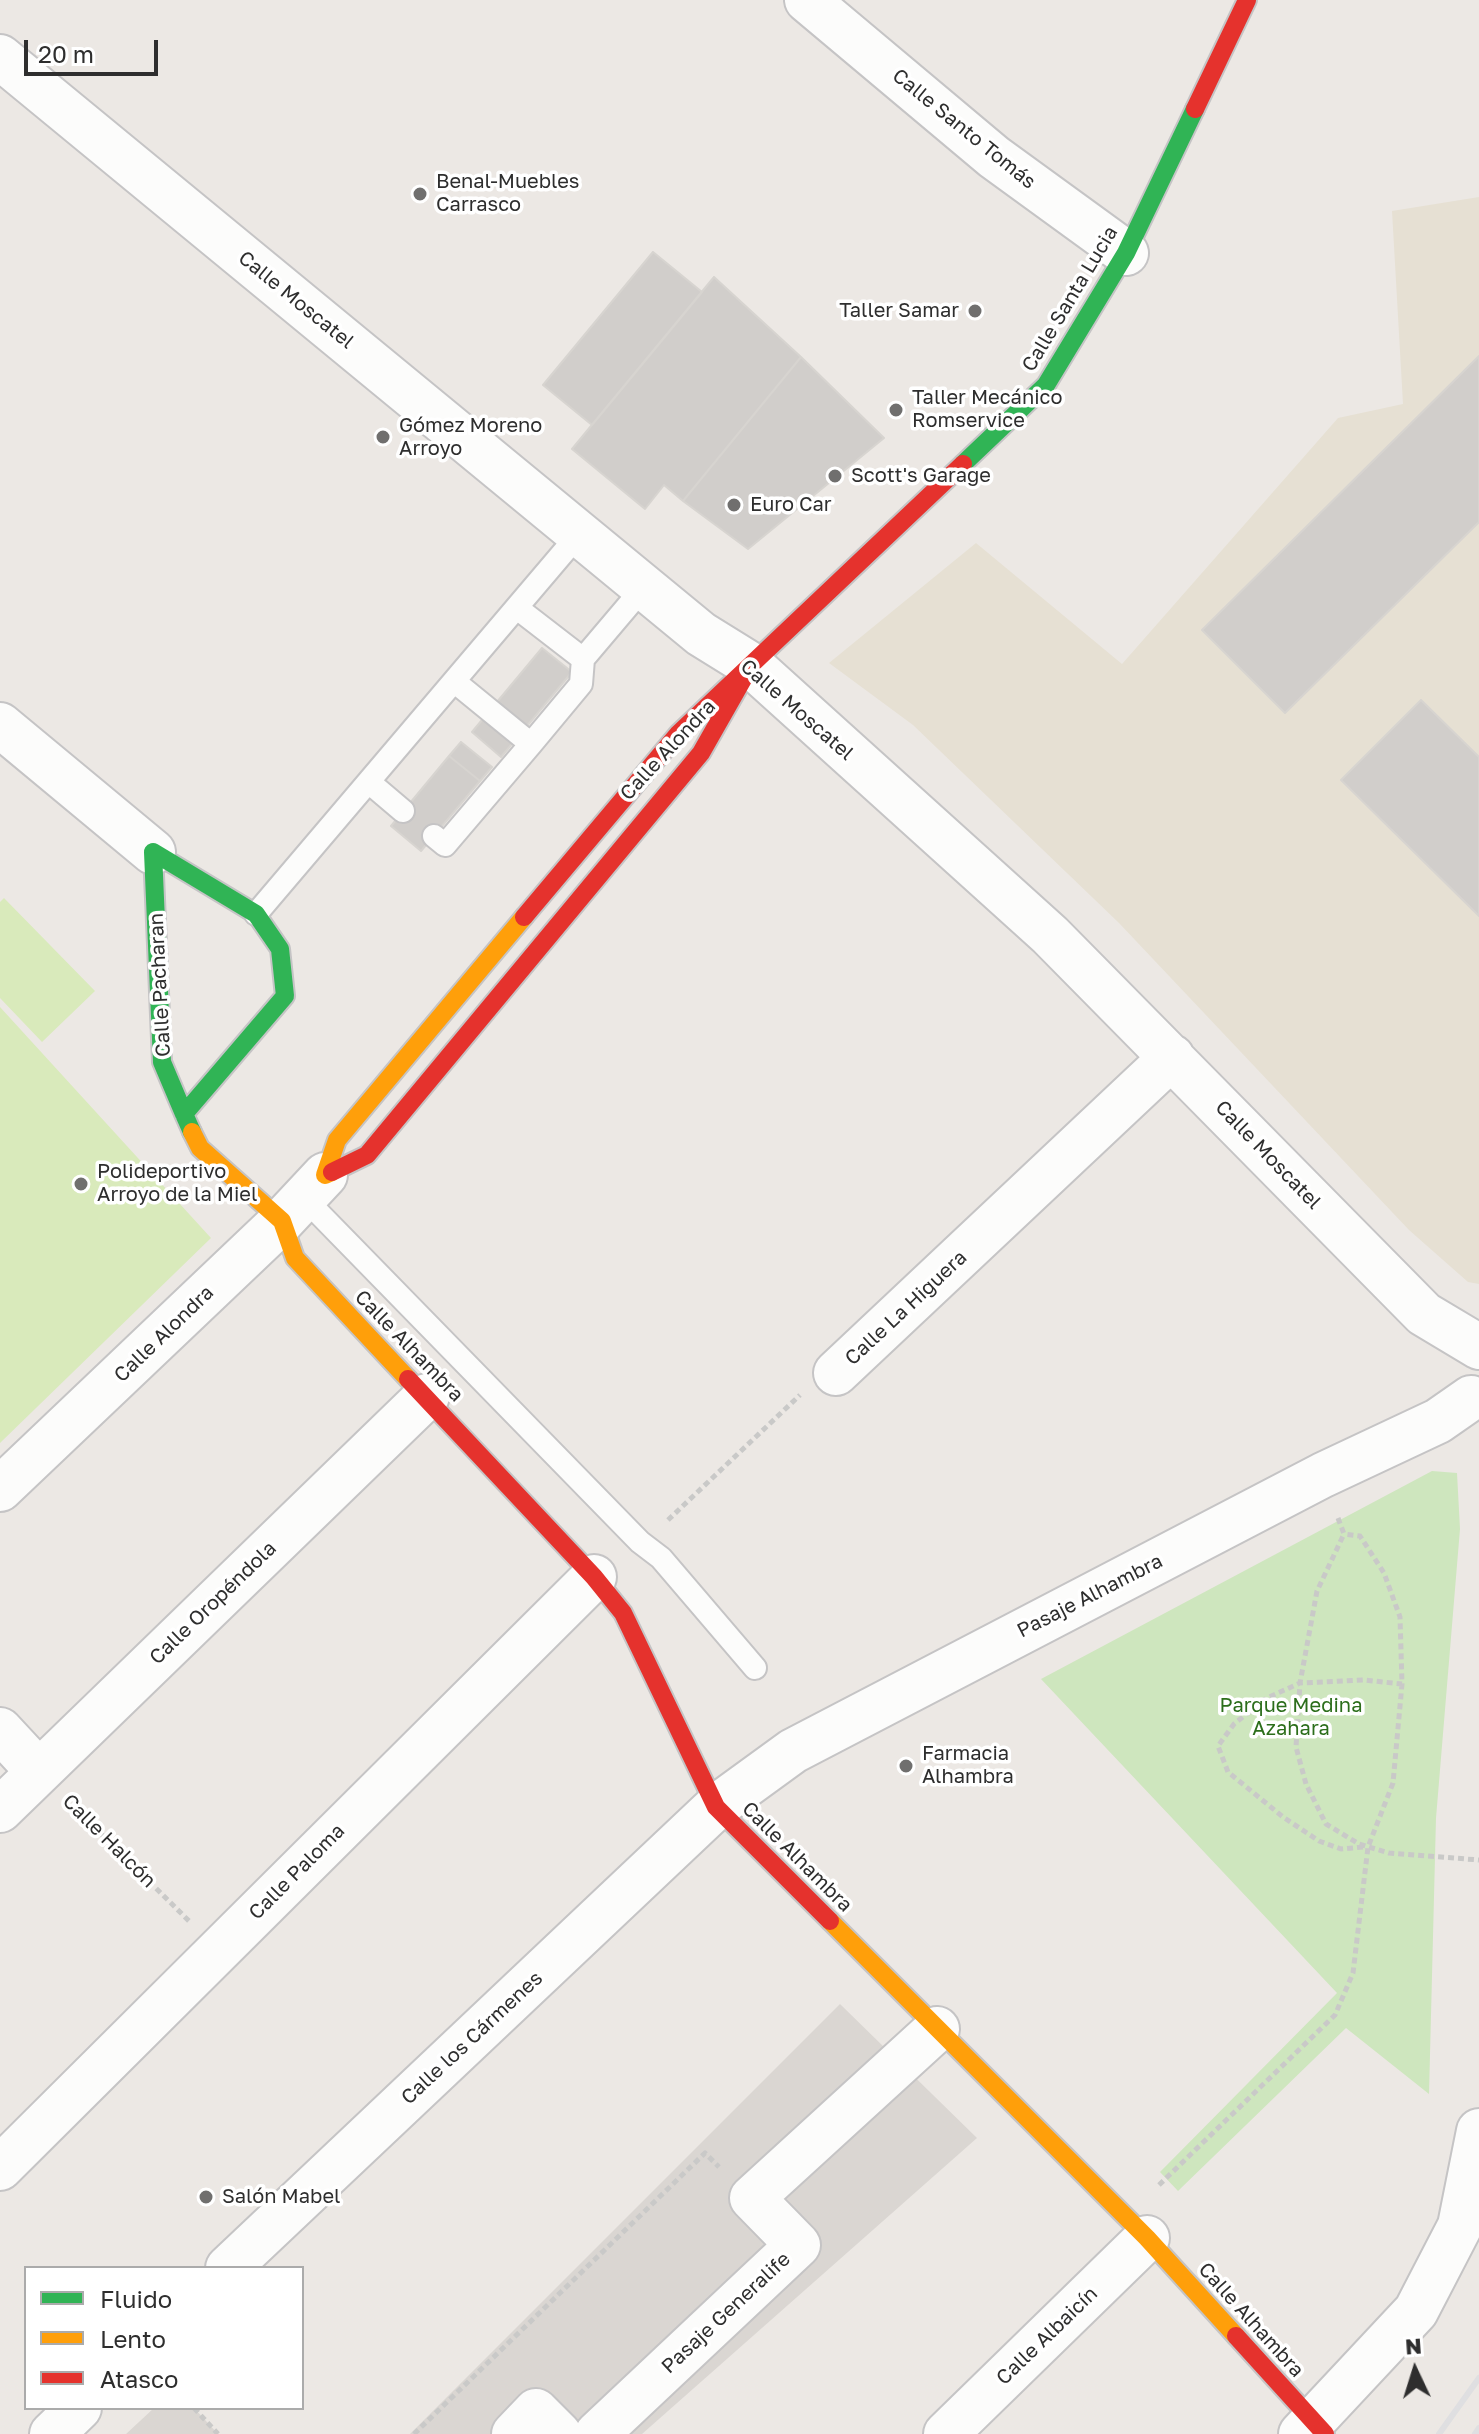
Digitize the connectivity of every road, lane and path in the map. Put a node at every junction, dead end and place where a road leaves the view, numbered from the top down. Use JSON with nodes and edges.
{"nodes":[{"id":1,"x":807,"y":0,"type":"edge"},
{"id":2,"x":1247,"y":0,"type":"edge"},
{"id":3,"x":0,"y":57,"type":"edge"},
{"id":4,"x":1126,"y":253,"type":"junction"},
{"id":5,"x":579,"y":534,"type":"junction"},
{"id":6,"x":644,"y":587,"type":"junction"},
{"id":7,"x":517,"y":608,"type":"junction"},
{"id":8,"x":583,"y":659,"type":"junction"},
{"id":9,"x":751,"y":665,"type":"junction"},
{"id":10,"x":455,"y":682,"type":"junction"},
{"id":11,"x":0,"y":725,"type":"edge"},
{"id":12,"x":531,"y":744,"type":"junction"},
{"id":13,"x":370,"y":783,"type":"junction"},
{"id":14,"x":403,"y":811,"type":"dead end"},
{"id":15,"x":434,"y":836,"type":"dead end"},
{"id":16,"x":153,"y":852,"type":"junction"},
{"id":17,"x":256,"y":914,"type":"junction"},
{"id":18,"x":1172,"y":1057,"type":"junction"},
{"id":19,"x":184,"y":1114,"type":"junction"},
{"id":20,"x":304,"y":1198,"type":"junction"},
{"id":21,"x":1479,"y":1348,"type":"edge"},
{"id":22,"x":836,"y":1373,"type":"joint"},
{"id":23,"x":427,"y":1396,"type":"junction"},
{"id":24,"x":1475,"y":1406,"type":"edge"},
{"id":25,"x":1323,"y":1475,"type":"junction"},
{"id":26,"x":0,"y":1489,"type":"edge"},
{"id":27,"x":1344,"y":1534,"type":"junction"},
{"id":28,"x":640,"y":1542,"type":"junction"},
{"id":29,"x":594,"y":1577,"type":"junction"},
{"id":30,"x":755,"y":1668,"type":"dead end"},
{"id":31,"x":1300,"y":1683,"type":"junction"},
{"id":32,"x":1402,"y":1684,"type":"junction"},
{"id":33,"x":0,"y":1730,"type":"edge"},
{"id":34,"x":39,"y":1772,"type":"junction"},
{"id":35,"x":716,"y":1807,"type":"junction"},
{"id":36,"x":0,"y":1810,"type":"edge"},
{"id":37,"x":1368,"y":1847,"type":"junction"},
{"id":38,"x":1479,"y":1860,"type":"edge"},
{"id":39,"x":219,"y":1950,"type":"junction"},
{"id":40,"x":937,"y":2029,"type":"junction"},
{"id":41,"x":1479,"y":2131,"type":"edge"},
{"id":42,"x":0,"y":2168,"type":"edge"},
{"id":43,"x":752,"y":2198,"type":"junction"},
{"id":44,"x":1137,"y":2228,"type":"junction"},
{"id":45,"x":230,"y":2266,"type":"edge"},
{"id":46,"x":77,"y":2410,"type":"edge"},
{"id":47,"x":196,"y":2410,"type":"edge"},
{"id":48,"x":1313,"y":2430,"type":"edge"},
{"id":49,"x":52,"y":2434,"type":"edge"},
{"id":50,"x":218,"y":2434,"type":"edge"},
{"id":51,"x":414,"y":2434,"type":"edge"},
{"id":52,"x":514,"y":2434,"type":"edge"},
{"id":53,"x":559,"y":2434,"type":"edge"},
{"id":54,"x":597,"y":2434,"type":"edge"},
{"id":55,"x":946,"y":2434,"type":"edge"}],
"edges":[{"from":1,"to":4,"type":"street","name":"Calle Santo Tomás"},
{"from":2,"to":4,"type":"street","name":"Calle Santa Lucia"},
{"from":3,"to":5,"type":"street","name":"Calle Moscatel"},
{"from":4,"to":9,"type":"street","name":"Calle Santa Lucia"},
{"from":5,"to":6,"type":"street","name":"Calle Moscatel"},
{"from":5,"to":7,"type":"lane"},
{"from":6,"to":8,"type":"lane"},
{"from":6,"to":9,"type":"street","name":"Calle Moscatel"},
{"from":7,"to":8,"type":"lane"},
{"from":7,"to":10,"type":"lane"},
{"from":8,"to":12,"type":"lane"},
{"from":9,"to":18,"type":"street","name":"Calle Moscatel"},
{"from":9,"to":20,"type":"street","name":"Calle Alondra"},
{"from":9,"to":20,"type":"street","name":"Calle Alondra"},
{"from":10,"to":12,"type":"lane"},
{"from":10,"to":13,"type":"lane"},
{"from":11,"to":16,"type":"street"},
{"from":12,"to":15,"type":"lane"},
{"from":13,"to":14,"type":"lane"},
{"from":13,"to":17,"type":"lane"},
{"from":16,"to":17,"type":"street"},
{"from":16,"to":19,"type":"street","name":"Calle Pacharan"},
{"from":17,"to":19,"type":"street"},
{"from":18,"to":21,"type":"street","name":"Calle Moscatel"},
{"from":18,"to":22,"type":"street","name":"Calle La Higuera"},
{"from":19,"to":20,"type":"street","name":"Calle Pacharan"},
{"from":20,"to":23,"type":"street","name":"Calle Alhambra"},
{"from":20,"to":26,"type":"street","name":"Calle Alondra"},
{"from":20,"to":28,"type":"lane"},
{"from":21,"to":24,"type":"street"},
{"from":22,"to":28,"type":"path","name":"Calle La Higuera"},
{"from":23,"to":29,"type":"street","name":"Calle Alhambra"},
{"from":23,"to":34,"type":"street","name":"Calle Oropéndola"},
{"from":24,"to":25,"type":"street","name":"Pasaje Alhambra"},
{"from":25,"to":27,"type":"path"},
{"from":25,"to":35,"type":"street","name":"Pasaje Alhambra"},
{"from":27,"to":31,"type":"path"},
{"from":27,"to":32,"type":"path"},
{"from":28,"to":30,"type":"lane"},
{"from":29,"to":35,"type":"street","name":"Calle Alhambra"},
{"from":29,"to":39,"type":"street","name":"Calle Paloma"},
{"from":31,"to":32,"type":"path"},
{"from":31,"to":37,"type":"path"},
{"from":31,"to":37,"type":"path"},
{"from":32,"to":37,"type":"path"},
{"from":33,"to":34,"type":"street"},
{"from":34,"to":36,"type":"street","name":"Calle Oropéndola"},
{"from":34,"to":39,"type":"path","name":"Calle Halcón"},
{"from":35,"to":40,"type":"street","name":"Calle Alhambra"},
{"from":35,"to":45,"type":"street","name":"Calle los Cármenes"},
{"from":37,"to":38,"type":"path"},
{"from":37,"to":44,"type":"path"},
{"from":39,"to":42,"type":"street","name":"Calle Paloma"},
{"from":40,"to":43,"type":"street"},
{"from":40,"to":44,"type":"street","name":"Calle Alhambra"},
{"from":41,"to":48,"type":"street"},
{"from":43,"to":51,"type":"path"},
{"from":43,"to":54,"type":"street","name":"Pasaje Generalife"},
{"from":44,"to":48,"type":"street","name":"Calle Alhambra"},
{"from":44,"to":55,"type":"street","name":"Calle Albaicín"},
{"from":46,"to":49,"type":"street"},
{"from":47,"to":50,"type":"path"},
{"from":52,"to":53,"type":"street"}]}
